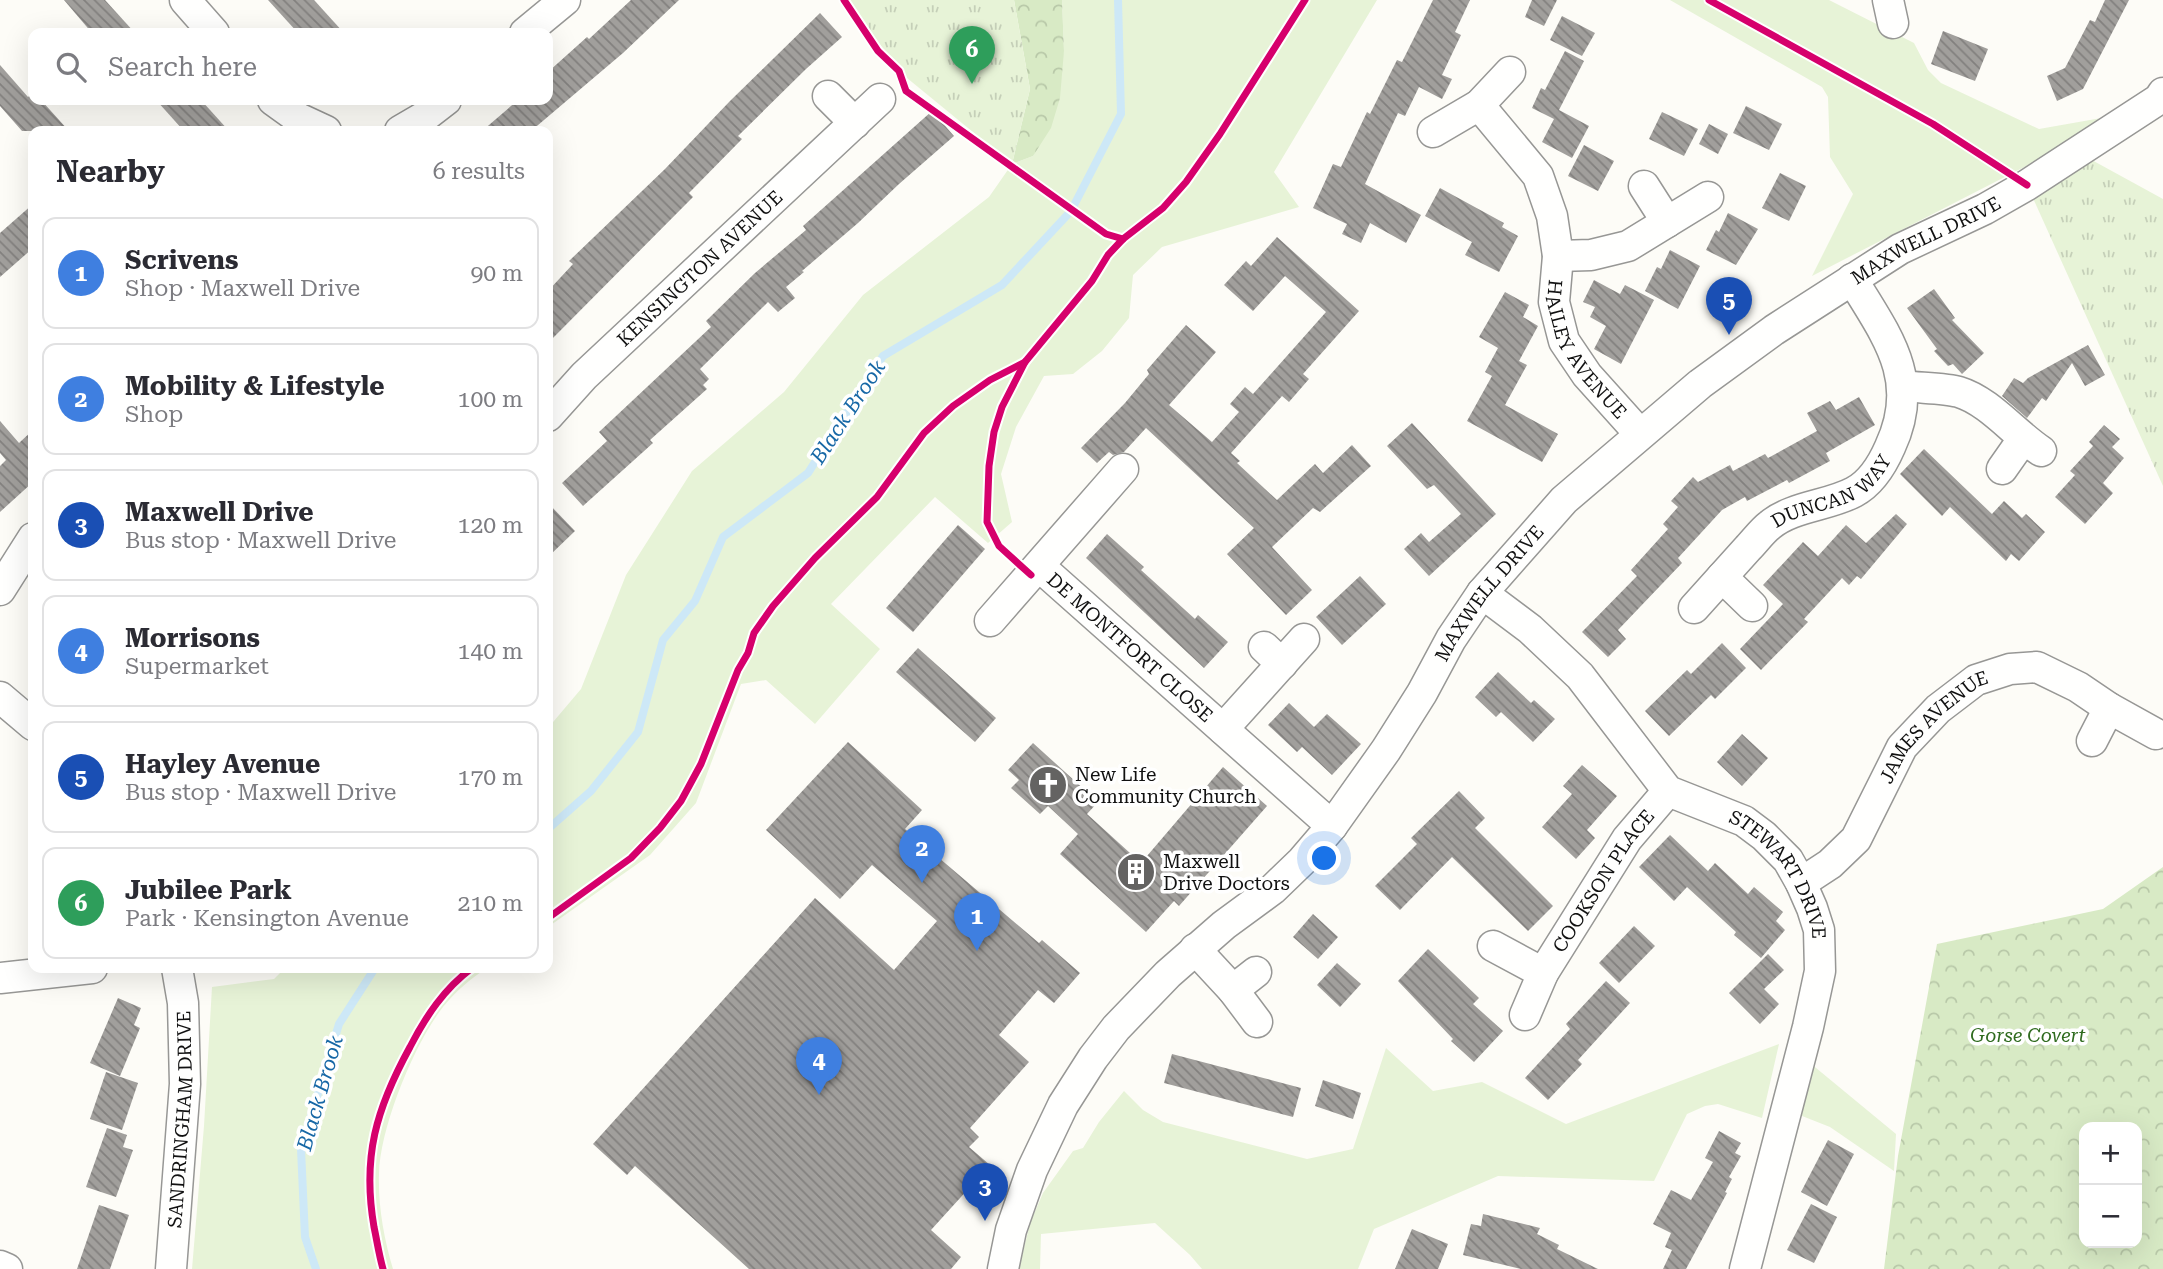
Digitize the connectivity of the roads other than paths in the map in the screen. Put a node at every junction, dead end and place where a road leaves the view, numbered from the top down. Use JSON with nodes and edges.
{"nodes":[{"id":1,"x":185,"y":0,"type":"edge"},
{"id":2,"x":565,"y":0,"type":"edge"},
{"id":3,"x":210,"y":28,"type":"edge"},
{"id":4,"x":531,"y":28,"type":"edge"},
{"id":5,"x":1510,"y":72,"type":"dead end"},
{"id":6,"x":2163,"y":93,"type":"edge"},
{"id":7,"x":828,"y":96,"type":"dead end"},
{"id":8,"x":880,"y":99,"type":"dead end"},
{"id":9,"x":280,"y":105,"type":"edge"},
{"id":10,"x":440,"y":105,"type":"edge"},
{"id":11,"x":1479,"y":105,"type":"junction"},
{"id":12,"x":855,"y":123,"type":"junction"},
{"id":13,"x":315,"y":126,"type":"edge"},
{"id":14,"x":409,"y":126,"type":"edge"},
{"id":15,"x":1433,"y":132,"type":"dead end"},
{"id":16,"x":1644,"y":186,"type":"dead end"},
{"id":17,"x":1708,"y":197,"type":"dead end"},
{"id":18,"x":1667,"y":222,"type":"junction"},
{"id":19,"x":1558,"y":256,"type":"junction"},
{"id":20,"x":1852,"y":279,"type":"junction"},
{"id":21,"x":1904,"y":386,"type":"junction"},
{"id":22,"x":553,"y":410,"type":"edge"},
{"id":23,"x":1640,"y":434,"type":"junction"},
{"id":24,"x":1123,"y":469,"type":"dead end"},
{"id":25,"x":2002,"y":469,"type":"dead end"},
{"id":26,"x":28,"y":546,"type":"edge"},
{"id":27,"x":1039,"y":566,"type":"junction"},
{"id":28,"x":1722,"y":577,"type":"junction"},
{"id":29,"x":0,"y":590,"type":"edge"},
{"id":30,"x":1482,"y":593,"type":"junction"},
{"id":31,"x":1752,"y":606,"type":"dead end"},
{"id":32,"x":1695,"y":608,"type":"dead end"},
{"id":33,"x":990,"y":621,"type":"dead end"},
{"id":34,"x":1304,"y":639,"type":"dead end"},
{"id":35,"x":0,"y":697,"type":"edge"},
{"id":36,"x":2109,"y":708,"type":"junction"},
{"id":37,"x":28,"y":722,"type":"edge"},
{"id":38,"x":1223,"y":729,"type":"junction"},
{"id":39,"x":2155,"y":734,"type":"dead end"},
{"id":40,"x":2092,"y":741,"type":"dead end"},
{"id":41,"x":1668,"y":791,"type":"junction"},
{"id":42,"x":1332,"y":825,"type":"junction"},
{"id":43,"x":1801,"y":883,"type":"junction"},
{"id":44,"x":1493,"y":946,"type":"dead end"},
{"id":45,"x":1195,"y":948,"type":"junction"},
{"id":46,"x":46,"y":973,"type":"edge"},
{"id":47,"x":178,"y":973,"type":"edge"},
{"id":48,"x":1543,"y":973,"type":"junction"},
{"id":49,"x":0,"y":978,"type":"edge"},
{"id":50,"x":1525,"y":1015,"type":"dead end"},
{"id":51,"x":1257,"y":1022,"type":"dead end"},
{"id":52,"x":0,"y":1266,"type":"edge"},
{"id":53,"x":7,"y":1269,"type":"edge"},
{"id":54,"x":171,"y":1269,"type":"edge"},
{"id":55,"x":1003,"y":1269,"type":"edge"},
{"id":56,"x":1745,"y":1269,"type":"edge"}],
"edges":[{"from":1,"to":3,"type":"street"},
{"from":2,"to":4,"type":"street"},
{"from":5,"to":11,"type":"street"},
{"from":6,"to":20,"type":"street","name":"MAXWELL DRIVE"},
{"from":7,"to":12,"type":"street"},
{"from":8,"to":12,"type":"street","name":"KENSINGTON AVENUE"},
{"from":9,"to":13,"type":"street"},
{"from":10,"to":14,"type":"street"},
{"from":11,"to":15,"type":"street"},
{"from":11,"to":19,"type":"street","name":"HAILEY AVENUE"},
{"from":12,"to":22,"type":"street","name":"KENSINGTON AVENUE"},
{"from":16,"to":18,"type":"street"},
{"from":17,"to":18,"type":"street","name":"HAILEY AVENUE"},
{"from":18,"to":19,"type":"street","name":"HAILEY AVENUE"},
{"from":19,"to":23,"type":"street","name":"HAILEY AVENUE"},
{"from":20,"to":21,"type":"street","name":"DUNCAN WAY"},
{"from":20,"to":23,"type":"street","name":"MAXWELL DRIVE"},
{"from":21,"to":25,"type":"street"},
{"from":21,"to":28,"type":"street","name":"DUNCAN WAY"},
{"from":23,"to":30,"type":"street","name":"MAXWELL DRIVE"},
{"from":24,"to":27,"type":"street","name":"DE MONTFORT CLOSE"},
{"from":26,"to":29,"type":"street"},
{"from":27,"to":33,"type":"street","name":"DE MONTFORT CLOSE"},
{"from":27,"to":38,"type":"street","name":"DE MONTFORT CLOSE"},
{"from":28,"to":31,"type":"street"},
{"from":28,"to":32,"type":"street","name":"DUNCAN WAY"},
{"from":30,"to":41,"type":"street"},
{"from":30,"to":42,"type":"street","name":"MAXWELL DRIVE"},
{"from":34,"to":38,"type":"street","name":"DE MONTFORT CLOSE"},
{"from":35,"to":37,"type":"street"},
{"from":36,"to":39,"type":"street","name":"JAMES AVENUE"},
{"from":36,"to":40,"type":"street"},
{"from":36,"to":43,"type":"street","name":"JAMES AVENUE"},
{"from":38,"to":42,"type":"street","name":"DE MONTFORT CLOSE"},
{"from":41,"to":43,"type":"street","name":"STEWART DRIVE"},
{"from":41,"to":48,"type":"street","name":"COOKSON PLACE"},
{"from":42,"to":45,"type":"street","name":"MAXWELL DRIVE"},
{"from":43,"to":56,"type":"street","name":"STEWART DRIVE"},
{"from":44,"to":48,"type":"street","name":"COOKSON PLACE"},
{"from":45,"to":51,"type":"street"},
{"from":45,"to":55,"type":"street","name":"MAXWELL DRIVE"},
{"from":46,"to":49,"type":"street"},
{"from":47,"to":54,"type":"street","name":"SANDRINGHAM DRIVE"},
{"from":48,"to":50,"type":"street","name":"COOKSON PLACE"},
{"from":52,"to":53,"type":"street"}]}
